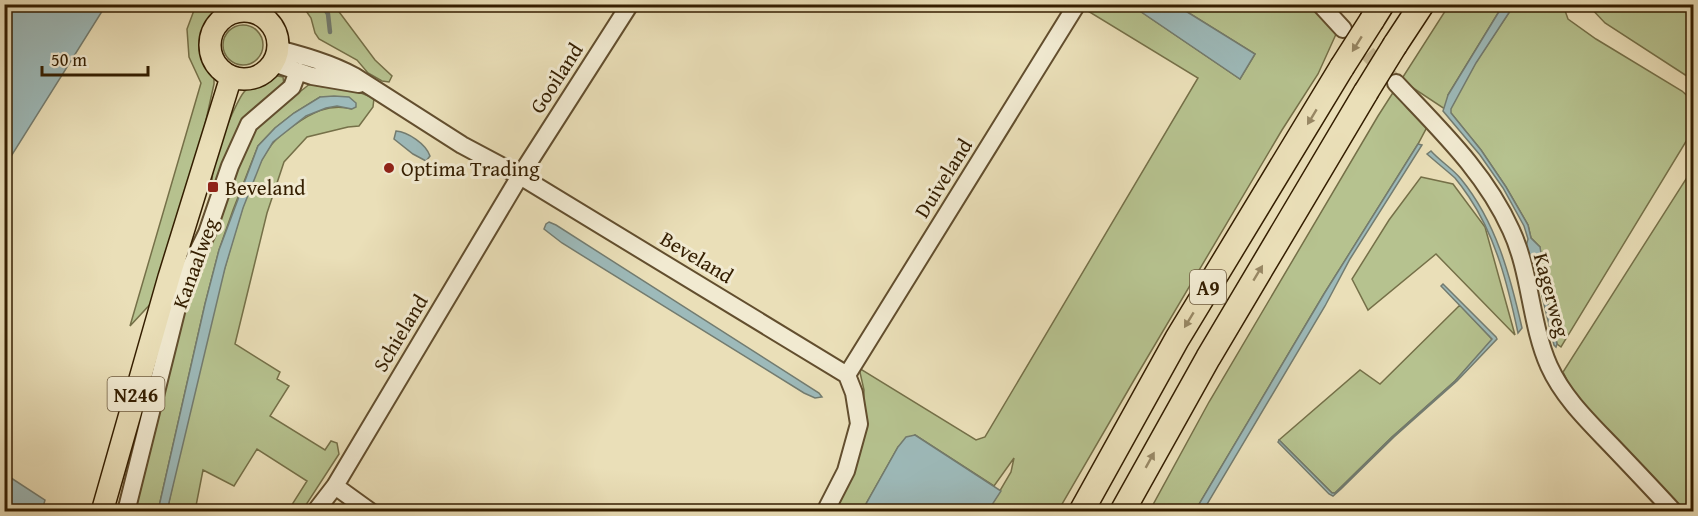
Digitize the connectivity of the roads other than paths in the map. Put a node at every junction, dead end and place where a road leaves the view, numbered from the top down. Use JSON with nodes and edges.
{"nodes":[{"id":1,"x":630,"y":4,"type":"edge"},
{"id":2,"x":1077,"y":4,"type":"edge"},
{"id":3,"x":1320,"y":4,"type":"edge"},
{"id":4,"x":1422,"y":4,"type":"edge"},
{"id":5,"x":257,"y":8,"type":"edge"},
{"id":6,"x":1377,"y":12,"type":"edge"},
{"id":7,"x":1343,"y":29,"type":"tunnel mouth"},
{"id":8,"x":276,"y":56,"type":"junction"},
{"id":9,"x":298,"y":71,"type":"junction"},
{"id":10,"x":231,"y":77,"type":"junction"},
{"id":11,"x":1396,"y":83,"type":"tunnel mouth"},
{"id":12,"x":369,"y":85,"type":"junction"},
{"id":13,"x":520,"y":176,"type":"junction"},
{"id":14,"x":847,"y":375,"type":"junction"},
{"id":15,"x":334,"y":486,"type":"junction"},
{"id":16,"x":102,"y":512,"type":"edge"},
{"id":17,"x":126,"y":512,"type":"edge"},
{"id":18,"x":315,"y":512,"type":"edge"},
{"id":19,"x":371,"y":512,"type":"edge"},
{"id":20,"x":825,"y":512,"type":"edge"},
{"id":21,"x":1080,"y":512,"type":"edge"},
{"id":22,"x":1122,"y":512,"type":"edge"},
{"id":23,"x":1674,"y":512,"type":"edge"}],
"edges":[{"from":1,"to":13,"type":"street","name":"Gooiland"},
{"from":2,"to":14,"type":"street","name":"Duiveland"},
{"from":3,"to":7,"type":"street"},
{"from":22,"to":4,"type":"highway","number":"A9","one_way":true,"bridge":true},
{"from":5,"to":8,"type":"main road"},
{"from":5,"to":10,"type":"main road"},
{"from":6,"to":21,"type":"highway","number":"A9","one_way":true,"bridge":true},
{"from":8,"to":9,"type":"street","name":"Beveland"},
{"from":8,"to":10,"type":"main road"},
{"from":8,"to":12,"type":"street","name":"Beveland"},
{"from":9,"to":12,"type":"street","name":"Beveland"},
{"from":9,"to":17,"type":"street","name":"Kanaalweg"},
{"from":10,"to":16,"type":"main road","name":"Kanaalweg","number":"N246"},
{"from":11,"to":23,"type":"street","name":"Kagerweg"},
{"from":12,"to":13,"type":"street","name":"Beveland"},
{"from":13,"to":14,"type":"street","name":"Beveland"},
{"from":13,"to":15,"type":"street","name":"Schieland"},
{"from":14,"to":20,"type":"street"},
{"from":15,"to":18,"type":"street","name":"Schieland"},
{"from":15,"to":19,"type":"street"}]}
